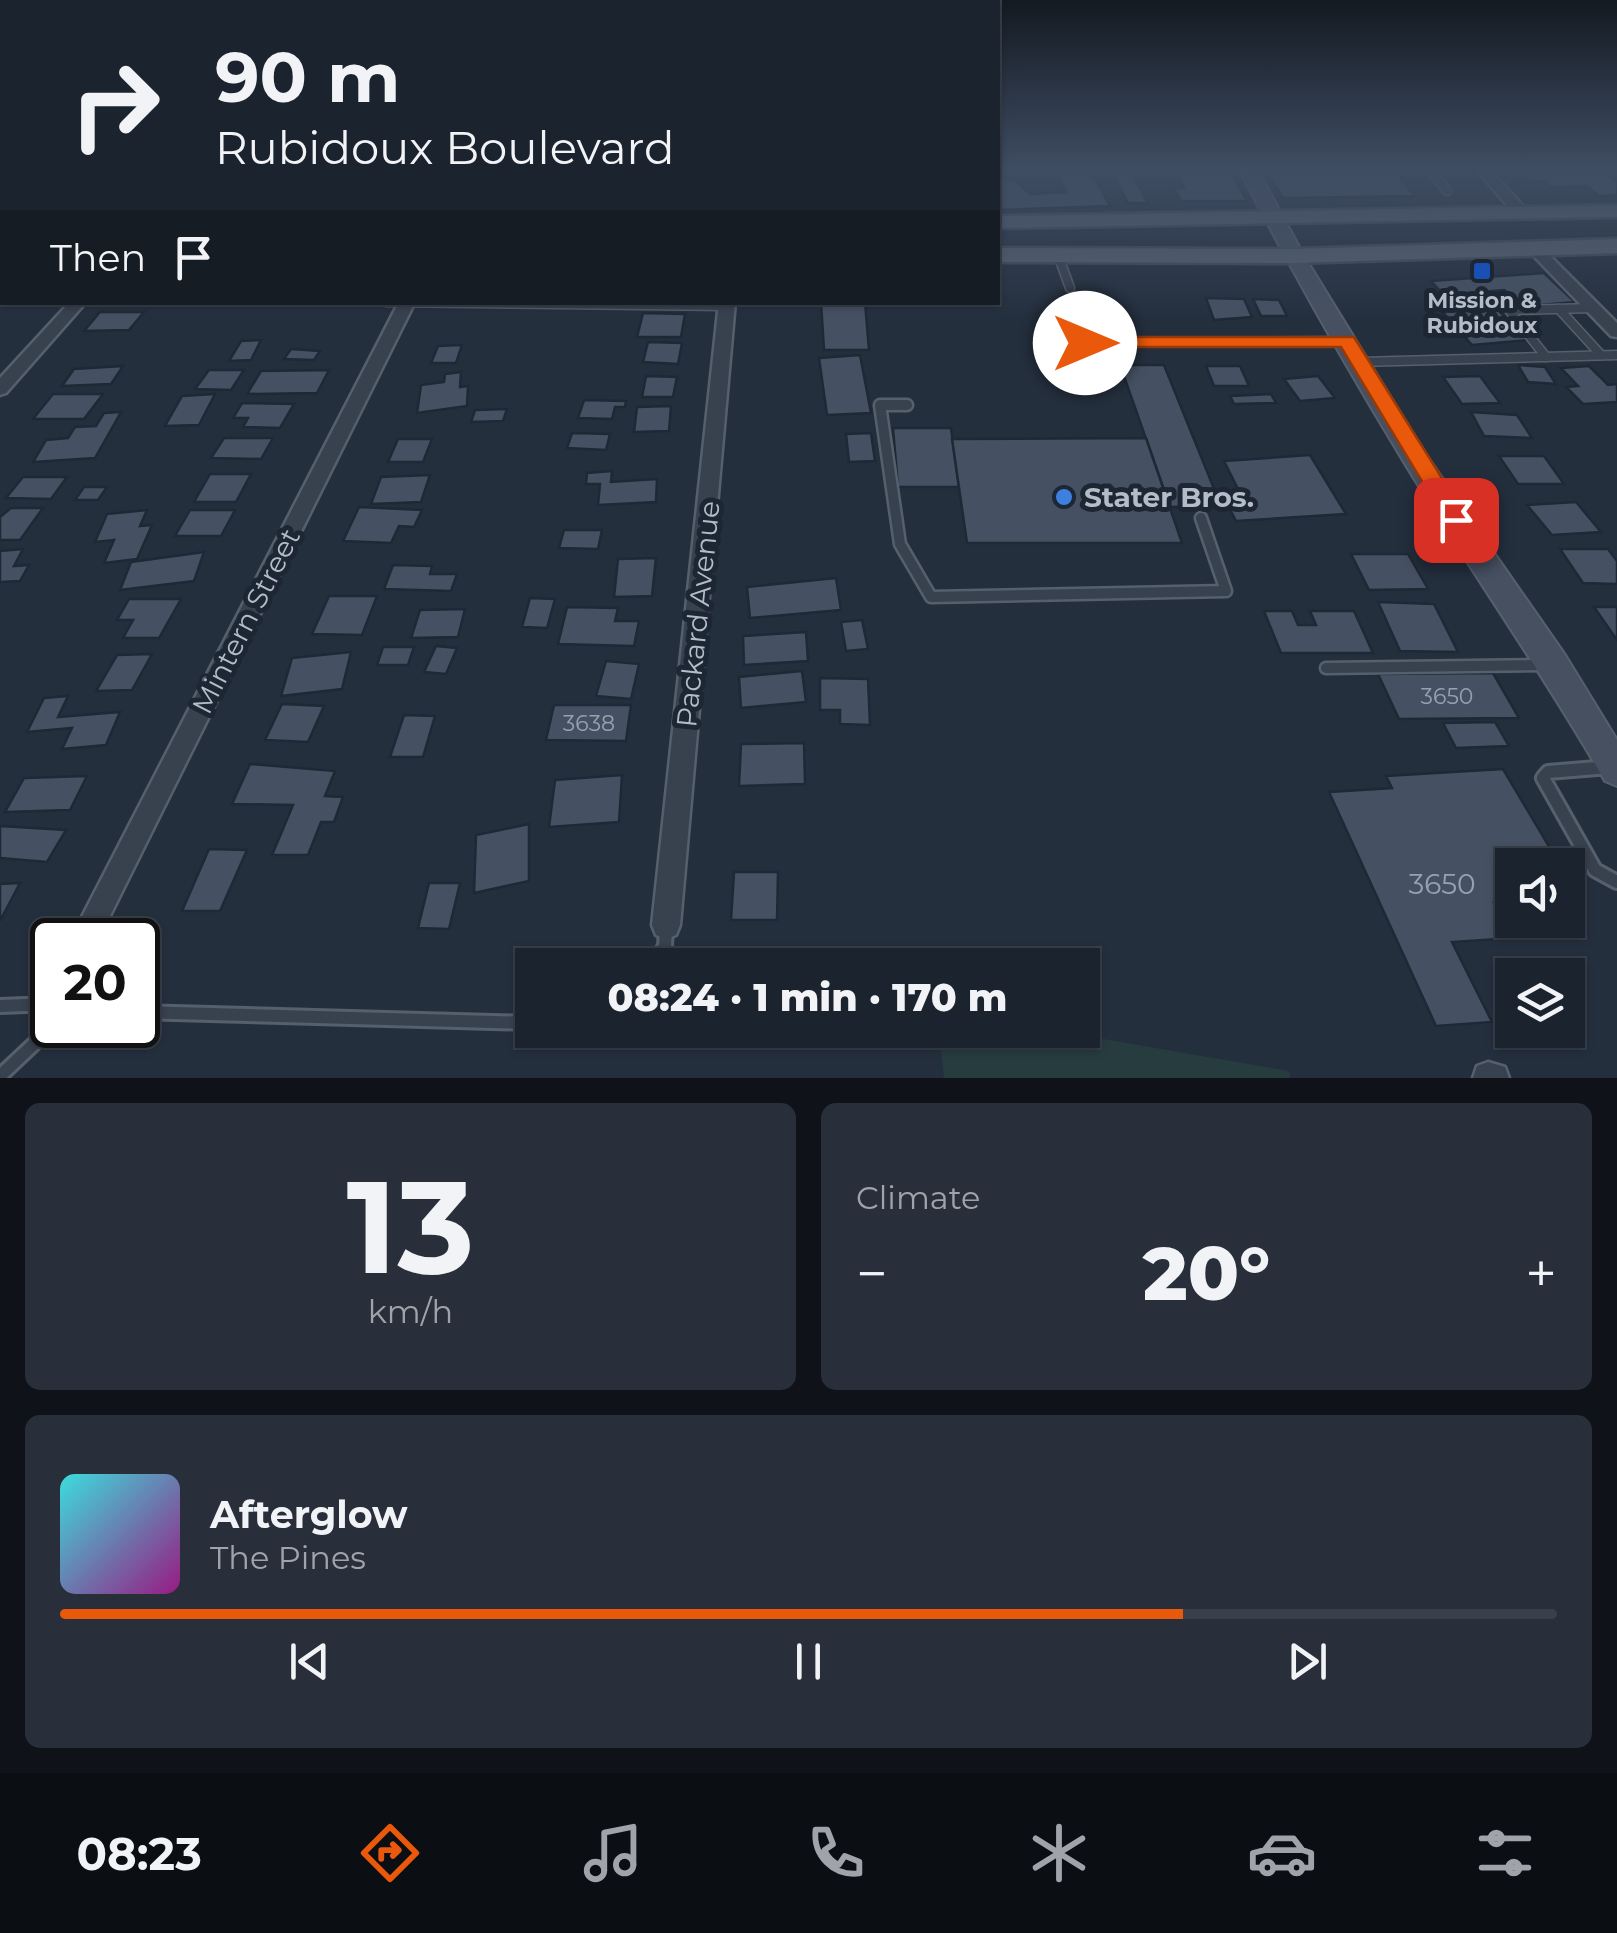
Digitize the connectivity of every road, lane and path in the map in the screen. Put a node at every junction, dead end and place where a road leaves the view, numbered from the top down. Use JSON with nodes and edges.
{"nodes":[{"id":1,"x":1104,"y":219,"type":"edge"},
{"id":2,"x":1269,"y":219,"type":"edge"},
{"id":3,"x":1275,"y":219,"type":"edge"},
{"id":4,"x":1381,"y":219,"type":"edge"},
{"id":5,"x":1000,"y":222,"type":"edge"},
{"id":6,"x":1617,"y":246,"type":"edge"},
{"id":7,"x":1536,"y":249,"type":"junction"},
{"id":8,"x":1000,"y":254,"type":"edge"},
{"id":9,"x":1058,"y":255,"type":"junction"},
{"id":10,"x":1108,"y":255,"type":"junction"},
{"id":11,"x":1294,"y":256,"type":"junction"},
{"id":12,"x":1070,"y":288,"type":"dead end"},
{"id":13,"x":76,"y":305,"type":"edge"},
{"id":14,"x":406,"y":305,"type":"edge"},
{"id":15,"x":727,"y":305,"type":"edge"},
{"id":16,"x":1559,"y":308,"type":"junction"},
{"id":17,"x":1593,"y":308,"type":"junction"},
{"id":18,"x":1617,"y":332,"type":"edge"},
{"id":19,"x":1085,"y":343,"type":"dead end"},
{"id":20,"x":1353,"y":351,"type":"junction"},
{"id":21,"x":1617,"y":355,"type":"edge"},
{"id":22,"x":1601,"y":356,"type":"junction"},
{"id":23,"x":1546,"y":357,"type":"junction"},
{"id":24,"x":0,"y":390,"type":"edge"},
{"id":25,"x":907,"y":405,"type":"dead end"},
{"id":26,"x":1201,"y":518,"type":"dead end"},
{"id":27,"x":1554,"y":664,"type":"junction"},
{"id":28,"x":1326,"y":668,"type":"dead end"},
{"id":29,"x":1616,"y":769,"type":"edge"},
{"id":30,"x":1617,"y":882,"type":"edge"},
{"id":31,"x":95,"y":918,"type":"edge"},
{"id":32,"x":666,"y":926,"type":"joint"},
{"id":33,"x":663,"y":948,"type":"edge"},
{"id":34,"x":30,"y":1005,"type":"edge"},
{"id":35,"x":0,"y":1006,"type":"edge"},
{"id":36,"x":160,"y":1013,"type":"edge"},
{"id":37,"x":515,"y":1023,"type":"edge"},
{"id":38,"x":30,"y":1048,"type":"edge"},
{"id":39,"x":0,"y":1076,"type":"edge"}],
"edges":[{"from":1,"to":5,"type":"main road"},
{"from":2,"to":10,"type":"main road"},
{"from":3,"to":11,"type":"main road"},
{"from":4,"to":11,"type":"main road"},
{"from":6,"to":7,"type":"main road"},
{"from":7,"to":11,"type":"main road"},
{"from":7,"to":17,"type":"street"},
{"from":8,"to":9,"type":"main road"},
{"from":9,"to":10,"type":"main road"},
{"from":9,"to":12,"type":"lane"},
{"from":10,"to":11,"type":"main road"},
{"from":11,"to":20,"type":"main road"},
{"from":13,"to":24,"type":"street"},
{"from":14,"to":31,"type":"street","name":"Mintern Street"},
{"from":15,"to":32,"type":"street","name":"Packard Avenue"},
{"from":16,"to":17,"type":"lane"},
{"from":16,"to":22,"type":"lane"},
{"from":16,"to":23,"type":"lane"},
{"from":17,"to":18,"type":"street"},
{"from":19,"to":20,"type":"lane"},
{"from":20,"to":23,"type":"lane"},
{"from":20,"to":27,"type":"main road"},
{"from":21,"to":22,"type":"lane"},
{"from":22,"to":23,"type":"lane"},
{"from":25,"to":26,"type":"lane"},
{"from":27,"to":28,"type":"lane"},
{"from":27,"to":29,"type":"main road"},
{"from":29,"to":30,"type":"lane"},
{"from":32,"to":33,"type":"lane"},
{"from":34,"to":35,"type":"lane"},
{"from":36,"to":37,"type":"lane"},
{"from":38,"to":39,"type":"lane"}]}
